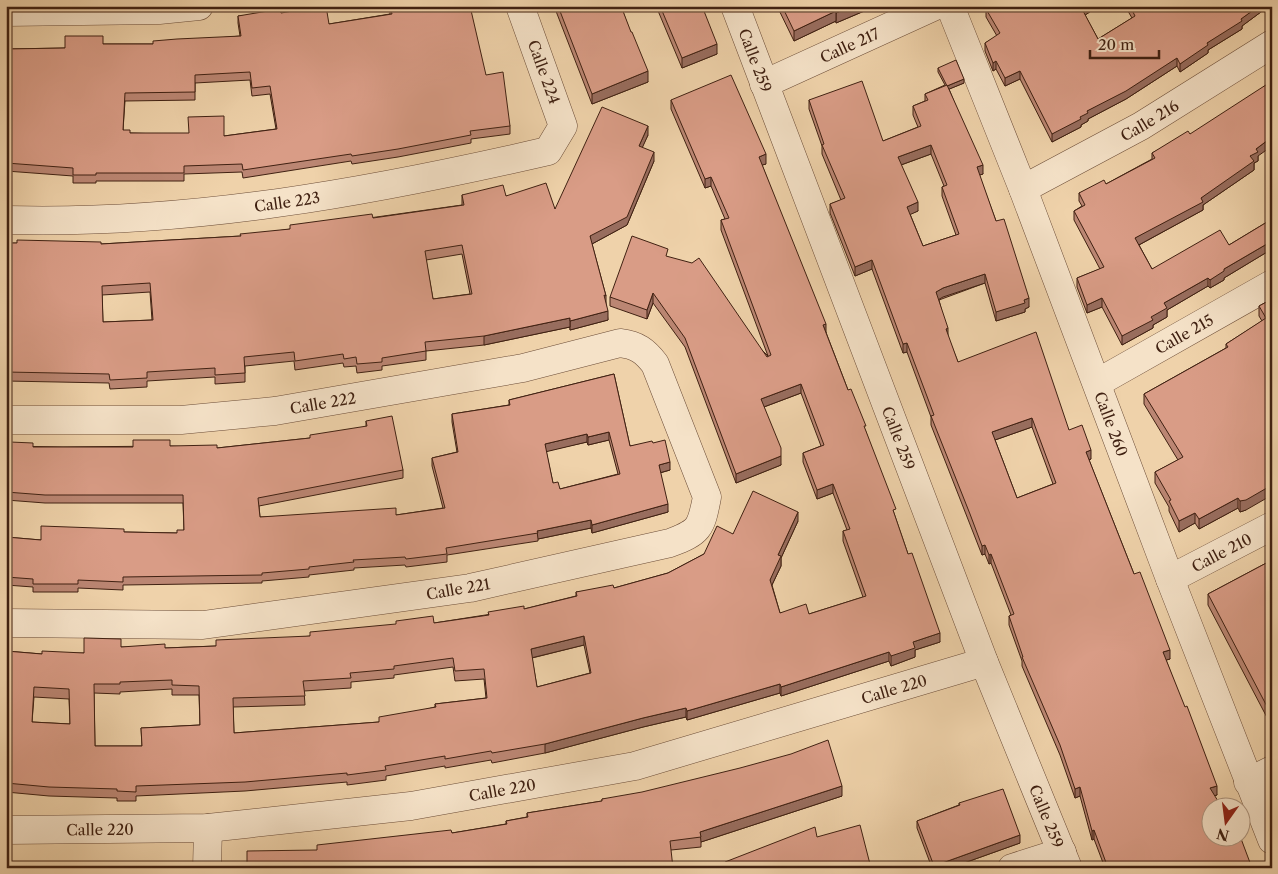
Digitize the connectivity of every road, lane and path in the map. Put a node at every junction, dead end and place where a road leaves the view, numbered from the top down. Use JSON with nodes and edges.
{"nodes":[{"id":1,"x":199,"y":6,"type":"edge"},
{"id":2,"x":520,"y":6,"type":"edge"},
{"id":3,"x":735,"y":6,"type":"edge"},
{"id":4,"x":935,"y":6,"type":"edge"},
{"id":5,"x":950,"y":6,"type":"edge"},
{"id":6,"x":72,"y":9,"type":"edge"},
{"id":7,"x":6,"y":12,"type":"edge"},
{"id":8,"x":1272,"y":44,"type":"edge"},
{"id":9,"x":764,"y":84,"type":"junction"},
{"id":10,"x":558,"y":137,"type":"joint"},
{"id":11,"x":1023,"y":189,"type":"junction"},
{"id":12,"x":6,"y":220,"type":"edge"},
{"id":13,"x":1272,"y":284,"type":"edge"},
{"id":14,"x":634,"y":345,"type":"joint"},
{"id":15,"x":1097,"y":383,"type":"junction"},
{"id":16,"x":6,"y":420,"type":"edge"},
{"id":17,"x":1272,"y":526,"type":"edge"},
{"id":18,"x":1170,"y":579,"type":"junction"},
{"id":19,"x":6,"y":623,"type":"edge"},
{"id":20,"x":984,"y":662,"type":"junction"},
{"id":21,"x":1272,"y":770,"type":"edge"},
{"id":22,"x":1248,"y":782,"type":"junction"},
{"id":23,"x":208,"y":828,"type":"junction"},
{"id":24,"x":6,"y":830,"type":"edge"},
{"id":25,"x":1272,"y":840,"type":"edge"},
{"id":26,"x":1065,"y":860,"type":"edge"},
{"id":27,"x":207,"y":868,"type":"edge"},
{"id":28,"x":1012,"y":868,"type":"edge"}],
"edges":[{"from":1,"to":6,"type":"street"},
{"from":2,"to":10,"type":"street","name":"Calle 224"},
{"from":3,"to":9,"type":"street","name":"Calle 259"},
{"from":4,"to":9,"type":"street","name":"Calle 217"},
{"from":5,"to":11,"type":"street","name":"Calle 260"},
{"from":6,"to":7,"type":"street"},
{"from":8,"to":11,"type":"street","name":"Calle 216"},
{"from":9,"to":20,"type":"street","name":"Calle 259"},
{"from":10,"to":12,"type":"street","name":"Calle 223"},
{"from":11,"to":15,"type":"street","name":"Calle 260"},
{"from":13,"to":15,"type":"street","name":"Calle 215"},
{"from":14,"to":16,"type":"street","name":"Calle 222"},
{"from":14,"to":19,"type":"street","name":"Calle 221"},
{"from":15,"to":18,"type":"street","name":"Calle 260"},
{"from":17,"to":18,"type":"street","name":"Calle 210"},
{"from":18,"to":22,"type":"street","name":"Calle 260"},
{"from":20,"to":23,"type":"street","name":"Calle 220"},
{"from":20,"to":26,"type":"street","name":"Calle 259"},
{"from":21,"to":22,"type":"street"},
{"from":22,"to":25,"type":"street","name":"Calle 260"},
{"from":23,"to":24,"type":"street","name":"Calle 220"},
{"from":23,"to":27,"type":"street"},
{"from":26,"to":28,"type":"street"}]}
